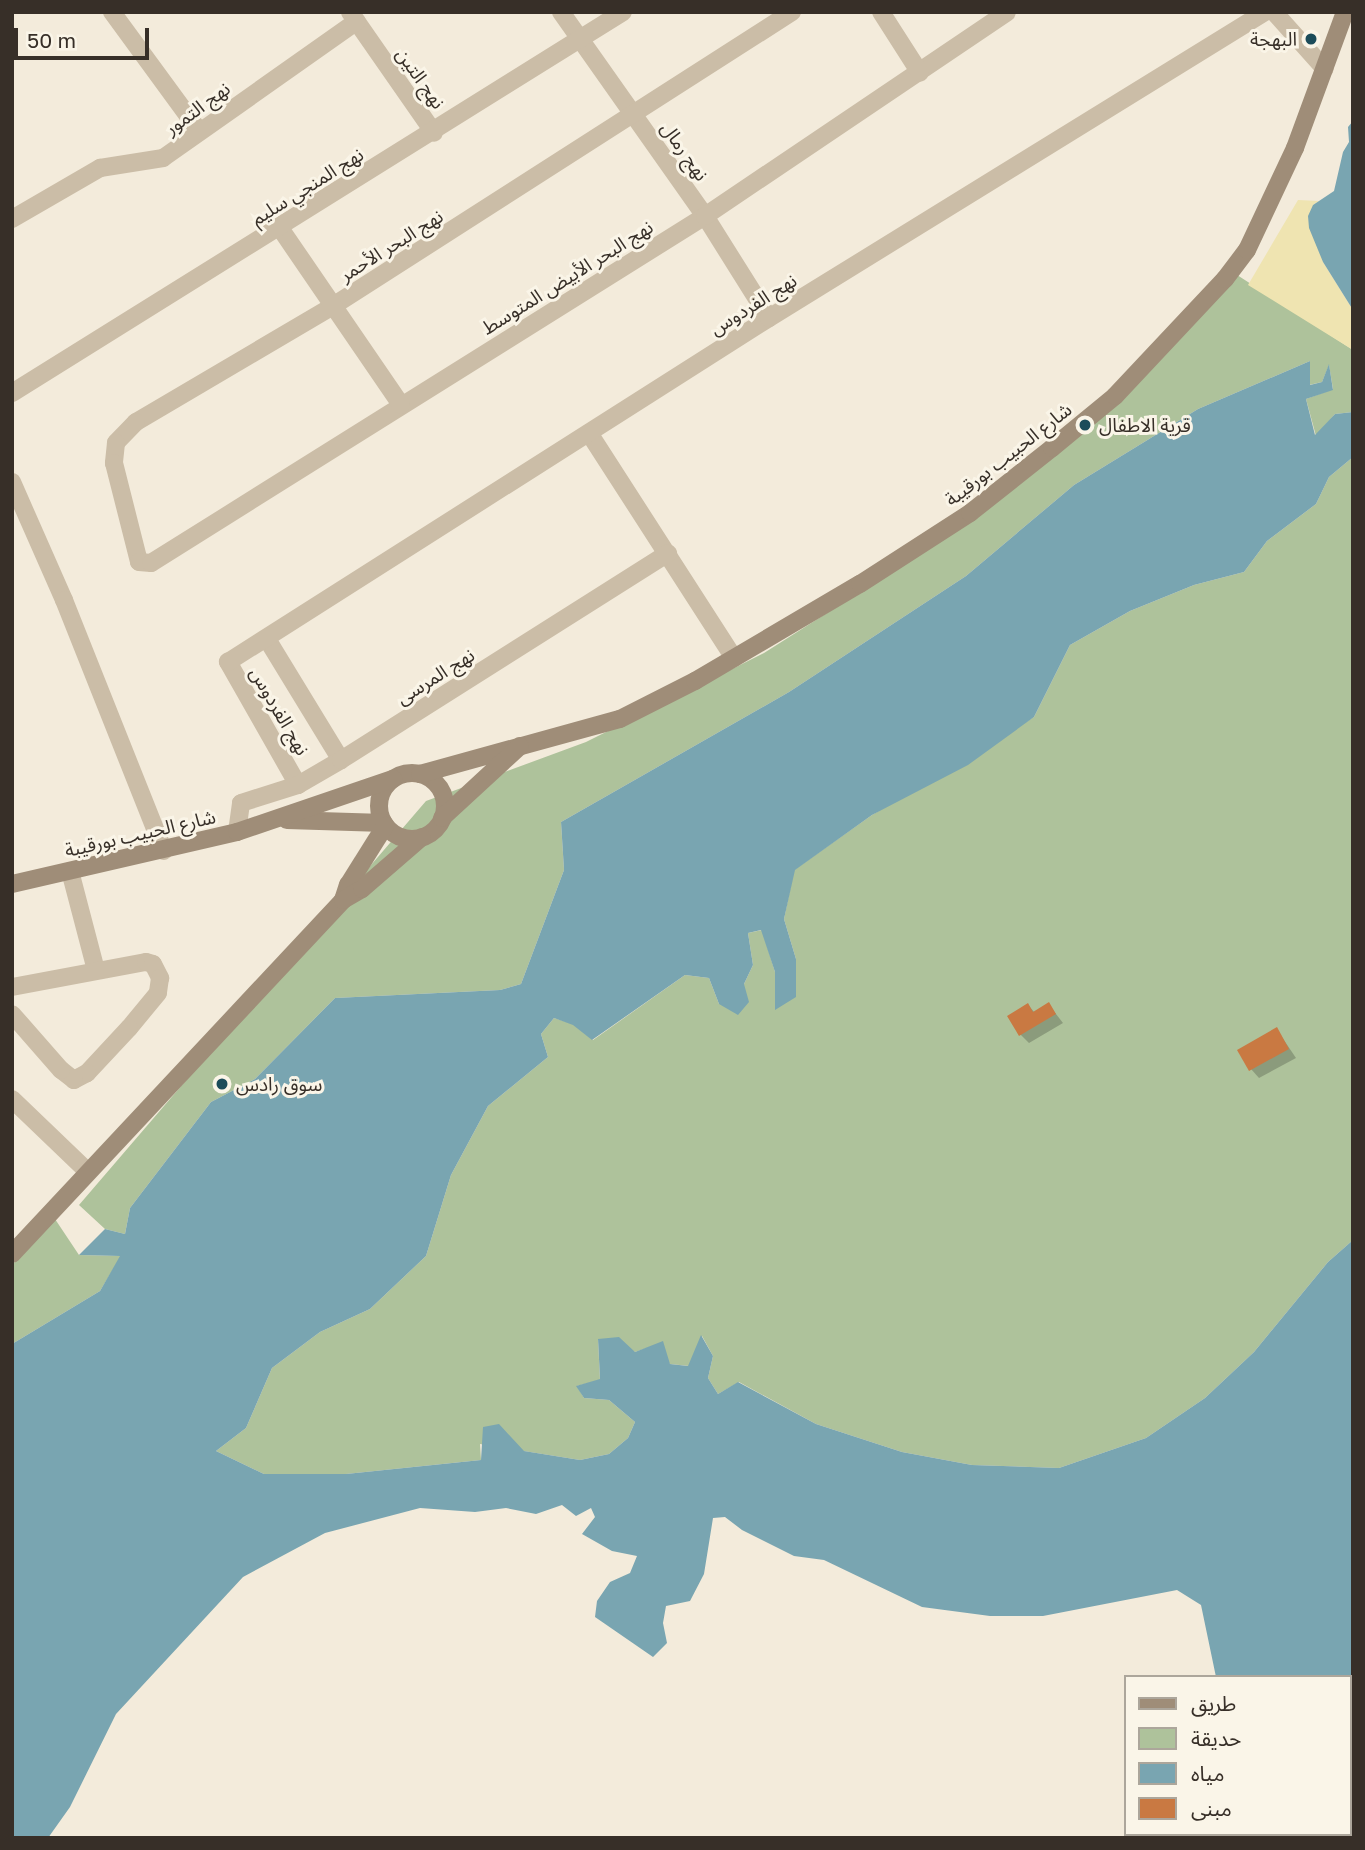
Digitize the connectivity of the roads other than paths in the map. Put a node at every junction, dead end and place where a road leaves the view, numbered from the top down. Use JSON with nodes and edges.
{"nodes":[{"id":1,"x":112,"y":12,"type":"edge"},
{"id":2,"x":561,"y":12,"type":"edge"},
{"id":3,"x":623,"y":12,"type":"edge"},
{"id":4,"x":792,"y":12,"type":"edge"},
{"id":5,"x":881,"y":12,"type":"edge"},
{"id":6,"x":1007,"y":12,"type":"edge"},
{"id":7,"x":1265,"y":12,"type":"edge"},
{"id":8,"x":1274,"y":12,"type":"edge"},
{"id":9,"x":1345,"y":12,"type":"edge"},
{"id":10,"x":352,"y":15,"type":"edge"},
{"id":11,"x":581,"y":39,"type":"junction"},
{"id":12,"x":1325,"y":69,"type":"junction"},
{"id":13,"x":920,"y":73,"type":"junction"},
{"id":14,"x":634,"y":116,"type":"junction"},
{"id":15,"x":199,"y":131,"type":"junction"},
{"id":16,"x":434,"y":133,"type":"junction"},
{"id":17,"x":705,"y":216,"type":"junction"},
{"id":18,"x":12,"y":219,"type":"edge"},
{"id":19,"x":280,"y":228,"type":"junction"},
{"id":20,"x":333,"y":306,"type":"junction"},
{"id":21,"x":769,"y":318,"type":"junction"},
{"id":22,"x":12,"y":393,"type":"edge"},
{"id":23,"x":401,"y":405,"type":"junction"},
{"id":24,"x":589,"y":433,"type":"junction"},
{"id":25,"x":12,"y":482,"type":"edge"},
{"id":26,"x":668,"y":552,"type":"junction"},
{"id":27,"x":141,"y":564,"type":"joint"},
{"id":28,"x":267,"y":639,"type":"junction"},
{"id":29,"x":734,"y":658,"type":"junction"},
{"id":30,"x":523,"y":744,"type":"junction"},
{"id":31,"x":341,"y":760,"type":"junction"},
{"id":32,"x":420,"y":774,"type":"junction"},
{"id":33,"x":393,"y":779,"type":"junction"},
{"id":34,"x":298,"y":785,"type":"junction"},
{"id":35,"x":442,"y":818,"type":"junction"},
{"id":36,"x":276,"y":819,"type":"junction"},
{"id":37,"x":384,"y":824,"type":"junction"},
{"id":38,"x":237,"y":832,"type":"junction"},
{"id":39,"x":422,"y":837,"type":"junction"},
{"id":40,"x":164,"y":851,"type":"junction"},
{"id":41,"x":70,"y":871,"type":"junction"},
{"id":42,"x":12,"y":884,"type":"edge"},
{"id":43,"x":343,"y":900,"type":"junction"},
{"id":44,"x":96,"y":970,"type":"junction"},
{"id":45,"x":12,"y":987,"type":"edge"},
{"id":46,"x":12,"y":1014,"type":"edge"},
{"id":47,"x":12,"y":1099,"type":"edge"},
{"id":48,"x":87,"y":1171,"type":"junction"},
{"id":49,"x":12,"y":1254,"type":"edge"}],
"edges":[{"from":1,"to":15,"type":"street"},
{"from":2,"to":11,"type":"street","name":"نهج رمال"},
{"from":3,"to":11,"type":"street","name":"نهج المنجي سليم"},
{"from":4,"to":14,"type":"street","name":"نهج البحر الأحمر"},
{"from":5,"to":13,"type":"street"},
{"from":6,"to":13,"type":"street","name":"نهج البحر الأبيض المتوسط"},
{"from":7,"to":21,"type":"street","name":"نهج الفردوس"},
{"from":8,"to":12,"type":"street"},
{"from":9,"to":12,"type":"street","name":"شارع الحبيب بورقيبة"},
{"from":10,"to":15,"type":"street","name":"نهج التمور"},
{"from":10,"to":16,"type":"street","name":"نهج التين"},
{"from":11,"to":14,"type":"street","name":"نهج رمال"},
{"from":11,"to":16,"type":"street","name":"نهج المنجي سليم"},
{"from":12,"to":29,"type":"street","name":"شارع الحبيب بورقيبة"},
{"from":13,"to":17,"type":"street","name":"نهج البحر الأبيض المتوسط"},
{"from":14,"to":17,"type":"street","name":"نهج رمال"},
{"from":14,"to":20,"type":"street","name":"نهج البحر الأحمر"},
{"from":15,"to":18,"type":"street","name":"نهج التمور"},
{"from":16,"to":19,"type":"street","name":"نهج المنجي سليم"},
{"from":17,"to":21,"type":"street","name":"نهج رمال"},
{"from":17,"to":23,"type":"street","name":"نهج البحر الأبيض المتوسط"},
{"from":19,"to":20,"type":"street"},
{"from":19,"to":22,"type":"street","name":"نهج المنجي سليم"},
{"from":20,"to":23,"type":"street"},
{"from":20,"to":27,"type":"street","name":"نهج البحر الأحمر"},
{"from":21,"to":24,"type":"street","name":"نهج الفردوس"},
{"from":23,"to":27,"type":"street","name":"نهج البحر الأبيض المتوسط"},
{"from":24,"to":26,"type":"street"},
{"from":24,"to":28,"type":"street","name":"نهج الفردوس"},
{"from":25,"to":40,"type":"street"},
{"from":26,"to":29,"type":"street"},
{"from":26,"to":31,"type":"street","name":"نهج المرسى"},
{"from":28,"to":31,"type":"street","name":"نهج الفردوس"},
{"from":28,"to":34,"type":"street","name":"نهج الفردوس"},
{"from":29,"to":30,"type":"street","name":"شارع الحبيب بورقيبة"},
{"from":30,"to":32,"type":"street","name":"شارع الحبيب بورقيبة"},
{"from":30,"to":35,"type":"street","name":"شارع الحبيب بورقيبة"},
{"from":31,"to":34,"type":"street","name":"نهج المرسى"},
{"from":32,"to":33,"type":"street"},
{"from":32,"to":35,"type":"street"},
{"from":33,"to":36,"type":"street","name":"شارع الحبيب بورقيبة"},
{"from":33,"to":37,"type":"street"},
{"from":34,"to":38,"type":"street","name":"نهج المرسى"},
{"from":35,"to":39,"type":"street"},
{"from":36,"to":37,"type":"street","name":"شارع الحبيب بورقيبة"},
{"from":36,"to":38,"type":"street","name":"شارع الحبيب بورقيبة"},
{"from":37,"to":39,"type":"street"},
{"from":37,"to":43,"type":"street"},
{"from":38,"to":40,"type":"street","name":"شارع الحبيب بورقيبة"},
{"from":39,"to":43,"type":"street"},
{"from":40,"to":41,"type":"street","name":"شارع الحبيب بورقيبة"},
{"from":41,"to":42,"type":"street","name":"شارع الحبيب بورقيبة"},
{"from":41,"to":44,"type":"street"},
{"from":43,"to":48,"type":"street"},
{"from":44,"to":45,"type":"street"},
{"from":44,"to":46,"type":"street"},
{"from":47,"to":48,"type":"street"},
{"from":48,"to":49,"type":"street"}]}
